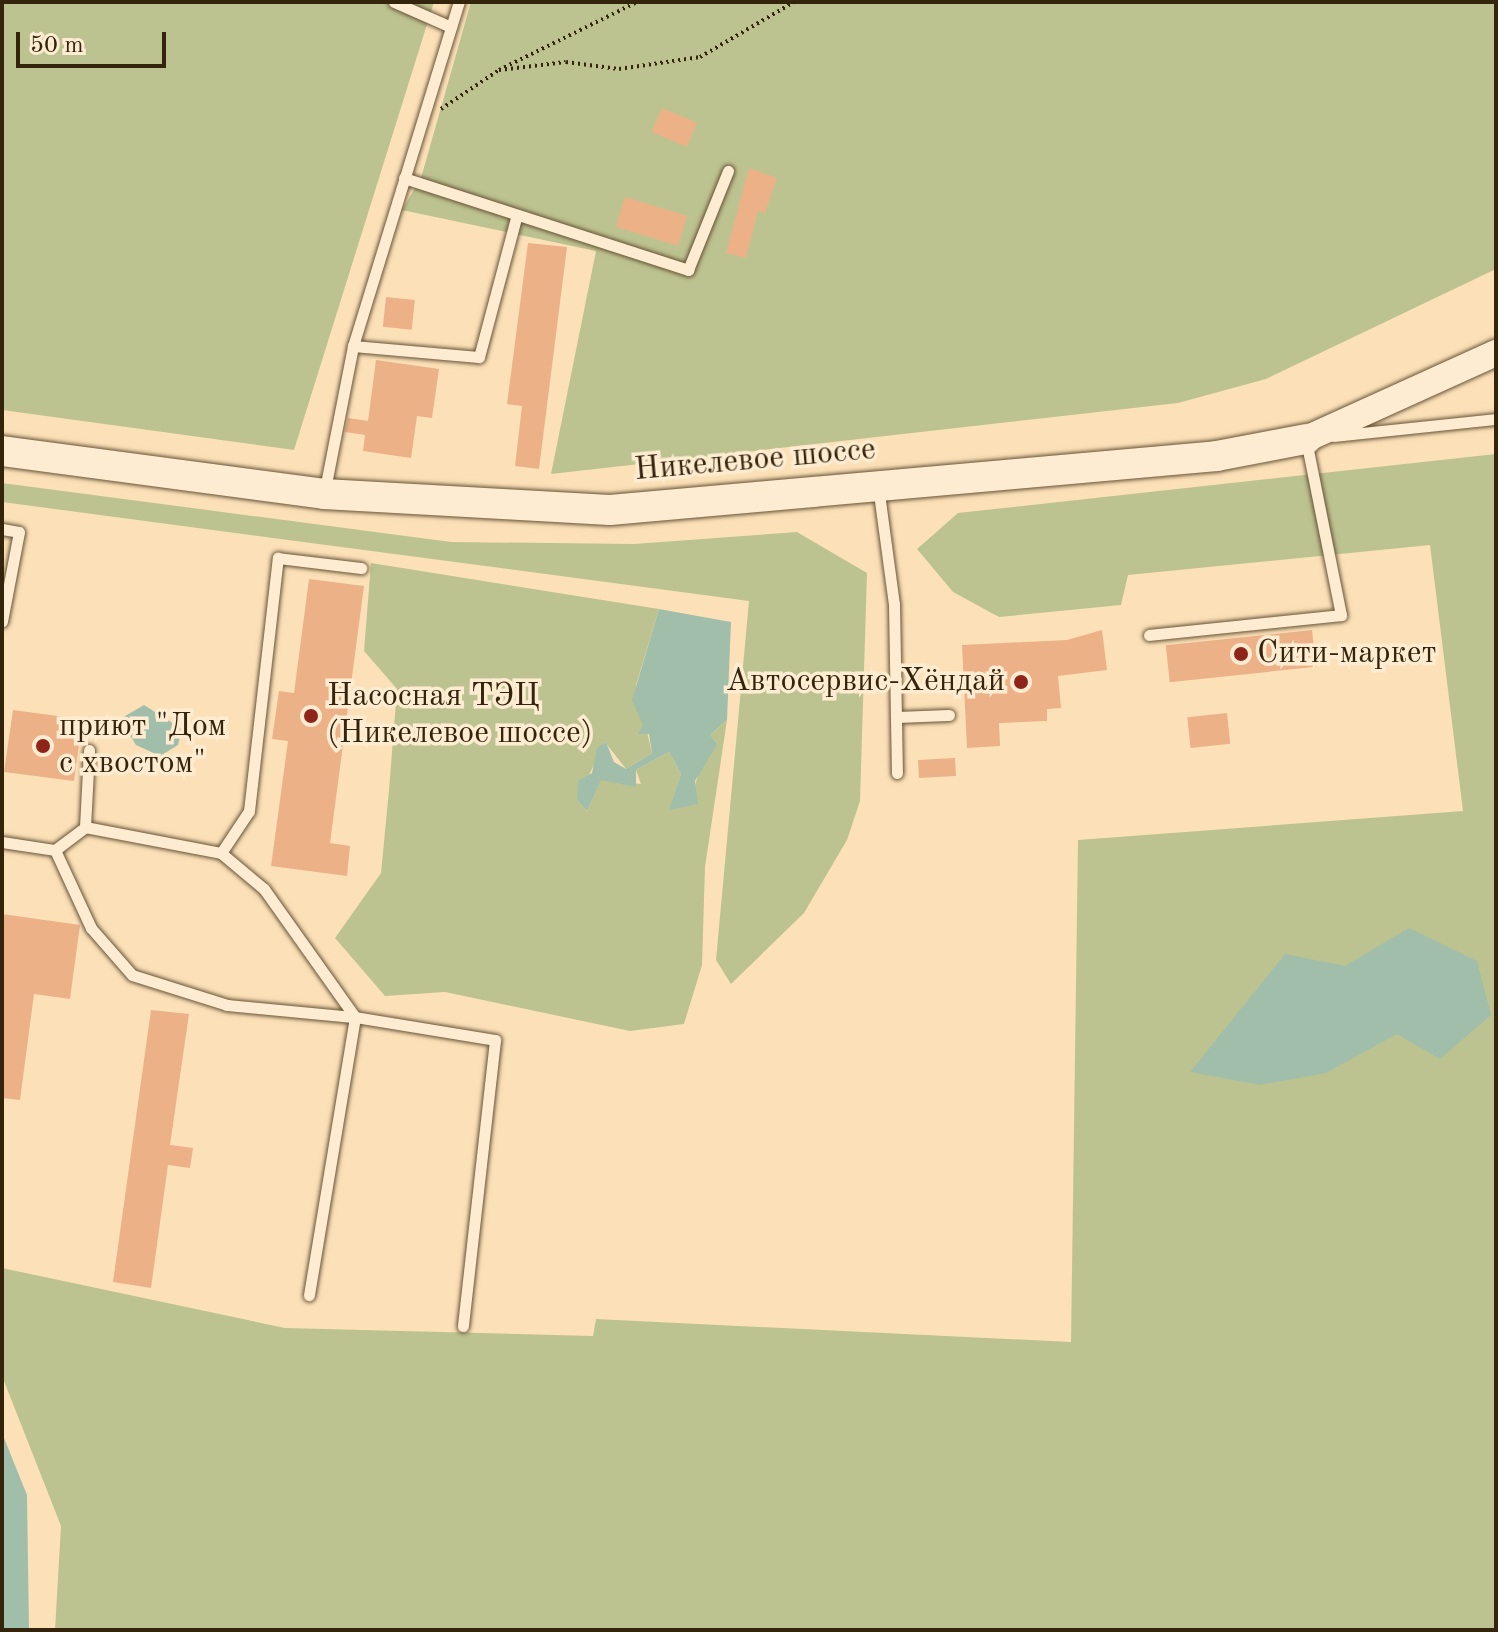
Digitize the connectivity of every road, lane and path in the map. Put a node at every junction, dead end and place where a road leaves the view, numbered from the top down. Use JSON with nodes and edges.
{"nodes":[{"id":1,"x":394,"y":2,"type":"edge"},
{"id":2,"x":459,"y":2,"type":"edge"},
{"id":3,"x":637,"y":2,"type":"edge"},
{"id":4,"x":794,"y":2,"type":"edge"},
{"id":5,"x":451,"y":27,"type":"junction"},
{"id":6,"x":499,"y":70,"type":"junction"},
{"id":7,"x":422,"y":122,"type":"junction"},
{"id":8,"x":728,"y":171,"type":"dead end"},
{"id":9,"x":404,"y":178,"type":"junction"},
{"id":10,"x":516,"y":218,"type":"junction"},
{"id":11,"x":353,"y":346,"type":"junction"},
{"id":12,"x":1496,"y":353,"type":"edge"},
{"id":13,"x":1496,"y":419,"type":"edge"},
{"id":14,"x":1306,"y":439,"type":"junction"},
{"id":15,"x":2,"y":451,"type":"edge"},
{"id":16,"x":878,"y":485,"type":"junction"},
{"id":17,"x":324,"y":494,"type":"junction"},
{"id":18,"x":2,"y":529,"type":"edge"},
{"id":19,"x":361,"y":568,"type":"dead end"},
{"id":20,"x":2,"y":621,"type":"edge"},
{"id":21,"x":1149,"y":635,"type":"dead end"},
{"id":22,"x":949,"y":715,"type":"dead end"},
{"id":23,"x":896,"y":717,"type":"junction"},
{"id":24,"x":89,"y":750,"type":"dead end"},
{"id":25,"x":897,"y":773,"type":"dead end"},
{"id":26,"x":85,"y":827,"type":"junction"},
{"id":27,"x":2,"y":842,"type":"edge"},
{"id":28,"x":55,"y":850,"type":"junction"},
{"id":29,"x":221,"y":853,"type":"junction"},
{"id":30,"x":355,"y":1017,"type":"junction"},
{"id":31,"x":309,"y":1295,"type":"dead end"},
{"id":32,"x":463,"y":1326,"type":"dead end"}],
"edges":[{"from":1,"to":5,"type":"lane"},
{"from":2,"to":5,"type":"lane"},
{"from":3,"to":6,"type":"path"},
{"from":4,"to":6,"type":"path"},
{"from":5,"to":7,"type":"lane"},
{"from":6,"to":7,"type":"path"},
{"from":7,"to":9,"type":"lane"},
{"from":8,"to":10,"type":"lane"},
{"from":9,"to":10,"type":"lane"},
{"from":9,"to":11,"type":"lane"},
{"from":10,"to":11,"type":"lane"},
{"from":11,"to":17,"type":"lane"},
{"from":12,"to":14,"type":"street","name":"Никелевое шоссе"},
{"from":13,"to":14,"type":"lane"},
{"from":14,"to":16,"type":"main road","name":"Никелевое шоссе"},
{"from":14,"to":21,"type":"lane"},
{"from":15,"to":17,"type":"main road","name":"Никелевое шоссе"},
{"from":16,"to":17,"type":"main road","name":"Никелевое шоссе"},
{"from":16,"to":23,"type":"lane"},
{"from":18,"to":20,"type":"lane"},
{"from":19,"to":29,"type":"lane"},
{"from":22,"to":23,"type":"lane"},
{"from":23,"to":25,"type":"lane"},
{"from":24,"to":26,"type":"lane"},
{"from":26,"to":28,"type":"lane"},
{"from":26,"to":29,"type":"lane"},
{"from":27,"to":28,"type":"lane"},
{"from":28,"to":30,"type":"lane"},
{"from":29,"to":30,"type":"lane"},
{"from":30,"to":31,"type":"lane"},
{"from":30,"to":32,"type":"lane"}]}
